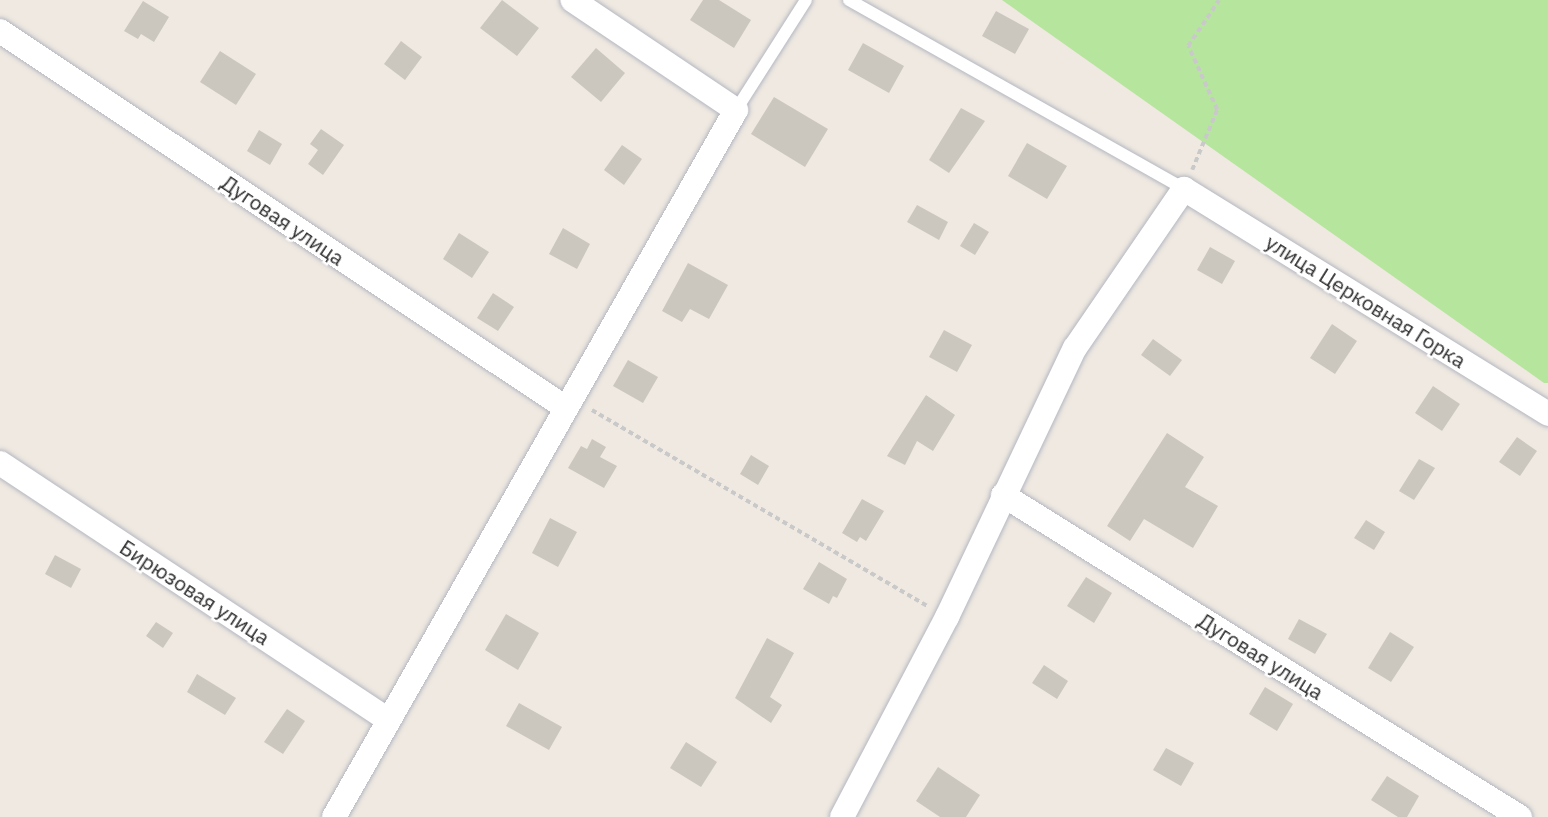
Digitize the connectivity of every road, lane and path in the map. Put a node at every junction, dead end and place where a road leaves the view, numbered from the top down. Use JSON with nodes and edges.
{"nodes":[{"id":1,"x":572,"y":0,"type":"edge"},
{"id":2,"x":806,"y":0,"type":"edge"},
{"id":3,"x":849,"y":0,"type":"edge"},
{"id":4,"x":1219,"y":0,"type":"edge"},
{"id":5,"x":0,"y":31,"type":"edge"},
{"id":6,"x":736,"y":110,"type":"junction"},
{"id":7,"x":1184,"y":189,"type":"junction"},
{"id":8,"x":569,"y":403,"type":"junction"},
{"id":9,"x":1548,"y":414,"type":"edge"},
{"id":10,"x":0,"y":463,"type":"edge"},
{"id":11,"x":1003,"y":495,"type":"junction"},
{"id":12,"x":947,"y":617,"type":"junction"},
{"id":13,"x":389,"y":720,"type":"junction"},
{"id":14,"x":334,"y":817,"type":"edge"},
{"id":15,"x":842,"y":817,"type":"edge"},
{"id":16,"x":1520,"y":817,"type":"edge"}],
"edges":[{"from":1,"to":6,"type":"street"},
{"from":2,"to":6,"type":"lane"},
{"from":3,"to":7,"type":"lane"},
{"from":4,"to":7,"type":"path"},
{"from":5,"to":8,"type":"street","name":"Дуговая улица"},
{"from":6,"to":8,"type":"street"},
{"from":7,"to":9,"type":"street","name":"улица Церковная Горка"},
{"from":7,"to":11,"type":"street"},
{"from":8,"to":12,"type":"path"},
{"from":8,"to":13,"type":"street"},
{"from":10,"to":13,"type":"street","name":"Бирюзовая улица"},
{"from":11,"to":12,"type":"street"},
{"from":11,"to":16,"type":"street","name":"Дуговая улица"},
{"from":12,"to":15,"type":"street"},
{"from":13,"to":14,"type":"street"}]}
